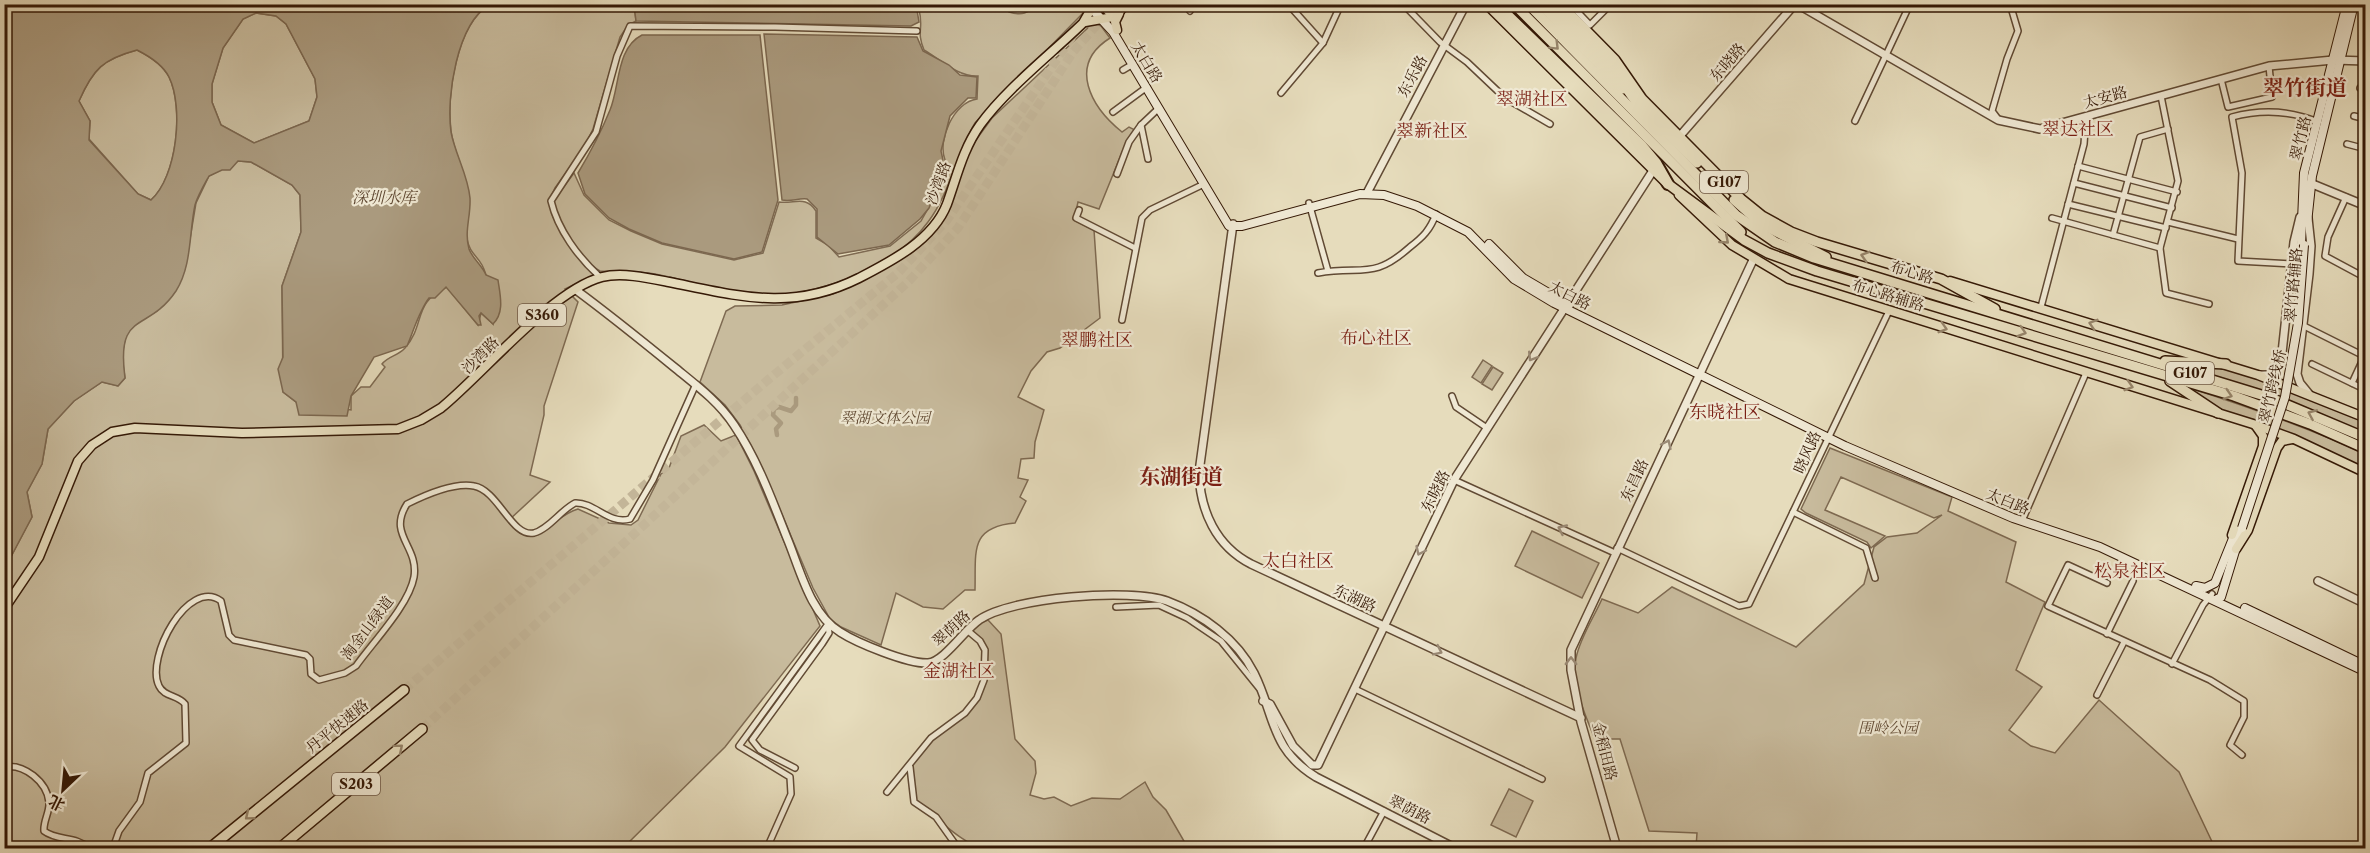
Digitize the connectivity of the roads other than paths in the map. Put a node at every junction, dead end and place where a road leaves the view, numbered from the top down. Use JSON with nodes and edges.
{"nodes":[{"id":1,"x":1102,"y":4,"type":"edge"},
{"id":2,"x":1184,"y":4,"type":"edge"},
{"id":3,"x":1288,"y":4,"type":"edge"},
{"id":4,"x":1341,"y":4,"type":"edge"},
{"id":5,"x":1403,"y":4,"type":"edge"},
{"id":6,"x":1466,"y":4,"type":"edge"},
{"id":7,"x":1487,"y":4,"type":"edge"},
{"id":8,"x":1496,"y":4,"type":"edge"},
{"id":9,"x":1514,"y":4,"type":"edge"},
{"id":10,"x":1528,"y":4,"type":"edge"},
{"id":11,"x":1540,"y":4,"type":"edge"},
{"id":12,"x":1550,"y":4,"type":"edge"},
{"id":13,"x":1560,"y":4,"type":"edge"},
{"id":14,"x":1570,"y":4,"type":"edge"},
{"id":15,"x":1611,"y":4,"type":"edge"},
{"id":16,"x":1796,"y":4,"type":"edge"},
{"id":17,"x":1910,"y":4,"type":"edge"},
{"id":18,"x":2025,"y":4,"type":"edge"},
{"id":19,"x":2347,"y":4,"type":"edge"},
{"id":20,"x":2354,"y":4,"type":"edge"},
{"id":21,"x":1094,"y":7,"type":"edge"},
{"id":22,"x":2011,"y":7,"type":"edge"},
{"id":23,"x":1124,"y":8,"type":"edge"},
{"id":24,"x":1190,"y":11,"type":"dead end"},
{"id":25,"x":1104,"y":18,"type":"junction"},
{"id":26,"x":1083,"y":23,"type":"junction"},
{"id":27,"x":1117,"y":30,"type":"junction"},
{"id":28,"x":917,"y":31,"type":"dead end"},
{"id":29,"x":1323,"y":43,"type":"junction"},
{"id":30,"x":1444,"y":45,"type":"junction"},
{"id":31,"x":1886,"y":58,"type":"junction"},
{"id":32,"x":2337,"y":60,"type":"junction"},
{"id":33,"x":2366,"y":61,"type":"edge"},
{"id":34,"x":1134,"y":63,"type":"junction"},
{"id":35,"x":2269,"y":66,"type":"junction"},
{"id":36,"x":1123,"y":70,"type":"dead end"},
{"id":37,"x":2221,"y":79,"type":"junction"},
{"id":38,"x":1148,"y":86,"type":"junction"},
{"id":39,"x":1281,"y":93,"type":"dead end"},
{"id":40,"x":2161,"y":96,"type":"junction"},
{"id":41,"x":1161,"y":107,"type":"junction"},
{"id":42,"x":1640,"y":107,"type":"junction"},
{"id":43,"x":1113,"y":112,"type":"dead end"},
{"id":44,"x":2086,"y":116,"type":"junction"},
{"id":45,"x":2354,"y":116,"type":"dead end"},
{"id":46,"x":2366,"y":118,"type":"edge"},
{"id":47,"x":1998,"y":120,"type":"junction"},
{"id":48,"x":1855,"y":121,"type":"dead end"},
{"id":49,"x":2318,"y":122,"type":"junction"},
{"id":50,"x":1550,"y":124,"type":"dead end"},
{"id":51,"x":1141,"y":125,"type":"junction"},
{"id":52,"x":2168,"y":129,"type":"junction"},
{"id":53,"x":1679,"y":137,"type":"junction"},
{"id":54,"x":2348,"y":144,"type":"dead end"},
{"id":55,"x":2366,"y":148,"type":"edge"},
{"id":56,"x":1148,"y":159,"type":"dead end"},
{"id":57,"x":2078,"y":166,"type":"junction"},
{"id":58,"x":1654,"y":169,"type":"junction"},
{"id":59,"x":1117,"y":174,"type":"dead end"},
{"id":60,"x":2129,"y":179,"type":"junction"},
{"id":61,"x":2074,"y":183,"type":"junction"},
{"id":62,"x":2310,"y":183,"type":"junction"},
{"id":63,"x":1204,"y":184,"type":"junction"},
{"id":64,"x":1668,"y":184,"type":"junction"},
{"id":65,"x":1368,"y":191,"type":"junction"},
{"id":66,"x":2177,"y":192,"type":"junction"},
{"id":67,"x":2124,"y":196,"type":"junction"},
{"id":68,"x":2346,"y":197,"type":"junction"},
{"id":69,"x":2068,"y":204,"type":"junction"},
{"id":70,"x":1309,"y":205,"type":"junction"},
{"id":71,"x":2366,"y":206,"type":"edge"},
{"id":72,"x":2172,"y":208,"type":"junction"},
{"id":73,"x":1079,"y":210,"type":"dead end"},
{"id":74,"x":2305,"y":211,"type":"junction"},
{"id":75,"x":1436,"y":214,"type":"junction"},
{"id":76,"x":2118,"y":216,"type":"junction"},
{"id":77,"x":2052,"y":218,"type":"dead end"},
{"id":78,"x":2064,"y":222,"type":"junction"},
{"id":79,"x":2167,"y":225,"type":"junction"},
{"id":80,"x":1232,"y":226,"type":"junction"},
{"id":81,"x":2113,"y":235,"type":"junction"},
{"id":82,"x":2238,"y":239,"type":"junction"},
{"id":83,"x":2303,"y":245,"type":"joint"},
{"id":84,"x":1135,"y":248,"type":"junction"},
{"id":85,"x":2160,"y":248,"type":"junction"},
{"id":86,"x":1753,"y":260,"type":"junction"},
{"id":87,"x":1786,"y":260,"type":"junction"},
{"id":88,"x":2291,"y":264,"type":"junction"},
{"id":89,"x":1847,"y":268,"type":"junction"},
{"id":90,"x":1328,"y":271,"type":"junction"},
{"id":91,"x":1318,"y":273,"type":"dead end"},
{"id":92,"x":600,"y":277,"type":"junction"},
{"id":93,"x":2366,"y":278,"type":"edge"},
{"id":94,"x":1941,"y":279,"type":"junction"},
{"id":95,"x":576,"y":290,"type":"junction"},
{"id":96,"x":2209,"y":304,"type":"dead end"},
{"id":97,"x":1565,"y":306,"type":"junction"},
{"id":98,"x":2041,"y":307,"type":"junction"},
{"id":99,"x":1889,"y":311,"type":"junction"},
{"id":100,"x":2010,"y":318,"type":"junction"},
{"id":101,"x":1122,"y":320,"type":"dead end"},
{"id":102,"x":2304,"y":326,"type":"junction"},
{"id":103,"x":2282,"y":353,"type":"junction"},
{"id":104,"x":2365,"y":355,"type":"edge"},
{"id":105,"x":2150,"y":360,"type":"junction"},
{"id":106,"x":2298,"y":363,"type":"junction"},
{"id":107,"x":2226,"y":364,"type":"junction"},
{"id":108,"x":2312,"y":364,"type":"dead end"},
{"id":109,"x":1701,"y":371,"type":"junction"},
{"id":110,"x":2152,"y":372,"type":"junction"},
{"id":111,"x":2086,"y":373,"type":"junction"},
{"id":112,"x":2258,"y":375,"type":"junction"},
{"id":113,"x":2352,"y":383,"type":"junction"},
{"id":114,"x":696,"y":384,"type":"junction"},
{"id":115,"x":2366,"y":390,"type":"edge"},
{"id":116,"x":2309,"y":394,"type":"junction"},
{"id":117,"x":1452,"y":396,"type":"dead end"},
{"id":118,"x":2218,"y":414,"type":"junction"},
{"id":119,"x":2366,"y":418,"type":"edge"},
{"id":120,"x":2253,"y":424,"type":"junction"},
{"id":121,"x":1487,"y":428,"type":"junction"},
{"id":122,"x":1828,"y":436,"type":"junction"},
{"id":123,"x":2366,"y":438,"type":"edge"},
{"id":124,"x":2294,"y":439,"type":"junction"},
{"id":125,"x":2263,"y":446,"type":"junction"},
{"id":126,"x":2277,"y":448,"type":"junction"},
{"id":127,"x":2366,"y":449,"type":"edge"},
{"id":128,"x":2366,"y":472,"type":"edge"},
{"id":129,"x":1454,"y":480,"type":"junction"},
{"id":130,"x":1793,"y":513,"type":"junction"},
{"id":131,"x":2023,"y":519,"type":"junction"},
{"id":132,"x":2240,"y":528,"type":"junction"},
{"id":133,"x":2232,"y":535,"type":"junction"},
{"id":134,"x":2236,"y":549,"type":"junction"},
{"id":135,"x":1616,"y":551,"type":"junction"},
{"id":136,"x":1875,"y":578,"type":"dead end"},
{"id":137,"x":2133,"y":581,"type":"dead end"},
{"id":138,"x":2318,"y":581,"type":"dead end"},
{"id":139,"x":2107,"y":583,"type":"dead end"},
{"id":140,"x":2196,"y":586,"type":"junction"},
{"id":141,"x":2214,"y":597,"type":"junction"},
{"id":142,"x":2366,"y":604,"type":"edge"},
{"id":143,"x":1116,"y":606,"type":"dead end"},
{"id":144,"x":4,"y":609,"type":"edge"},
{"id":145,"x":828,"y":624,"type":"junction"},
{"id":146,"x":1385,"y":626,"type":"junction"},
{"id":147,"x":967,"y":630,"type":"junction"},
{"id":148,"x":2107,"y":634,"type":"junction"},
{"id":149,"x":2124,"y":642,"type":"junction"},
{"id":150,"x":2172,"y":664,"type":"junction"},
{"id":151,"x":2366,"y":666,"type":"edge"},
{"id":152,"x":2366,"y":672,"type":"edge"},
{"id":153,"x":1355,"y":689,"type":"junction"},
{"id":154,"x":404,"y":690,"type":"tunnel mouth"},
{"id":155,"x":1260,"y":690,"type":"junction"},
{"id":156,"x":2097,"y":695,"type":"dead end"},
{"id":157,"x":1263,"y":701,"type":"junction"},
{"id":158,"x":1581,"y":718,"type":"junction"},
{"id":159,"x":422,"y":729,"type":"tunnel mouth"},
{"id":160,"x":2242,"y":755,"type":"dead end"},
{"id":161,"x":4,"y":767,"type":"edge"},
{"id":162,"x":910,"y":767,"type":"junction"},
{"id":163,"x":795,"y":768,"type":"dead end"},
{"id":164,"x":1542,"y":779,"type":"dead end"},
{"id":165,"x":887,"y":792,"type":"dead end"},
{"id":166,"x":1384,"y":811,"type":"junction"},
{"id":167,"x":89,"y":849,"type":"edge"},
{"id":168,"x":113,"y":849,"type":"edge"},
{"id":169,"x":210,"y":849,"type":"edge"},
{"id":170,"x":280,"y":849,"type":"edge"},
{"id":171,"x":767,"y":849,"type":"edge"},
{"id":172,"x":958,"y":849,"type":"edge"},
{"id":173,"x":1364,"y":849,"type":"edge"},
{"id":174,"x":1455,"y":849,"type":"edge"},
{"id":175,"x":1617,"y":849,"type":"edge"},
{"id":176,"x":1621,"y":849,"type":"edge"}],
"edges":[{"from":1,"to":23,"type":"main road"},
{"from":2,"to":24,"type":"street"},
{"from":3,"to":29,"type":"street"},
{"from":4,"to":29,"type":"street"},
{"from":5,"to":30,"type":"street"},
{"from":6,"to":30,"type":"street","name":"东乐路"},
{"from":7,"to":58,"type":"highway","name":"布心路辅路","number":"G107"},
{"from":8,"to":64,"type":"highway"},
{"from":9,"to":87,"type":"highway","name":"布心路","one_way":true},
{"from":10,"to":89,"type":"highway","name":"布心路"},
{"from":11,"to":42,"type":"highway"},
{"from":12,"to":42,"type":"highway"},
{"from":13,"to":53,"type":"highway","name":"布心路辅路","number":"G107"},
{"from":14,"to":15,"type":"street"},
{"from":16,"to":31,"type":"street","name":"太安路"},
{"from":16,"to":53,"type":"street","name":"东晓路"},
{"from":17,"to":31,"type":"street"},
{"from":18,"to":22,"type":"street"},
{"from":19,"to":32,"type":"main road","name":"翠竹路"},
{"from":20,"to":32,"type":"main road","name":"翠竹路"},
{"from":21,"to":25,"type":"main road","name":"太白路"},
{"from":21,"to":26,"type":"main road","name":"沙湾路"},
{"from":22,"to":47,"type":"street"},
{"from":23,"to":25,"type":"main road","name":"沙湾路"},
{"from":23,"to":27,"type":"main road"},
{"from":25,"to":26,"type":"main road","name":"沙湾路"},
{"from":25,"to":27,"type":"main road","name":"太白路"},
{"from":25,"to":34,"type":"main road","name":"太白路"},
{"from":26,"to":92,"type":"main road","name":"沙湾路"},
{"from":27,"to":34,"type":"main road","name":"太白路"},
{"from":28,"to":92,"type":"street"},
{"from":29,"to":39,"type":"street"},
{"from":30,"to":50,"type":"street"},
{"from":30,"to":65,"type":"street","name":"东乐路"},
{"from":31,"to":47,"type":"street","name":"太安路"},
{"from":31,"to":48,"type":"street"},
{"from":32,"to":33,"type":"street","name":"太安路"},
{"from":32,"to":35,"type":"street","name":"太安路"},
{"from":32,"to":49,"type":"main road","name":"翠竹路"},
{"from":32,"to":62,"type":"main road","name":"翠竹路"},
{"from":34,"to":36,"type":"street"},
{"from":34,"to":38,"type":"main road","name":"太白路"},
{"from":35,"to":37,"type":"street","name":"太安路"},
{"from":35,"to":37,"type":"street"},
{"from":37,"to":40,"type":"street","name":"太安路"},
{"from":38,"to":41,"type":"main road","name":"太白路"},
{"from":38,"to":43,"type":"street"},
{"from":40,"to":44,"type":"street","name":"太安路"},
{"from":40,"to":52,"type":"street"},
{"from":41,"to":51,"type":"street"},
{"from":41,"to":63,"type":"main road","name":"太白路"},
{"from":41,"to":80,"type":"main road","name":"太白路"},
{"from":42,"to":89,"type":"highway"},
{"from":44,"to":47,"type":"street","name":"太安路"},
{"from":44,"to":57,"type":"street"},
{"from":45,"to":46,"type":"street"},
{"from":49,"to":74,"type":"main road","name":"翠竹路"},
{"from":49,"to":82,"type":"street"},
{"from":51,"to":56,"type":"street"},
{"from":51,"to":59,"type":"street"},
{"from":52,"to":60,"type":"street"},
{"from":52,"to":66,"type":"street"},
{"from":94,"to":53,"type":"highway","name":"布心路辅路","number":"G107","one_way":true},
{"from":54,"to":55,"type":"street"},
{"from":57,"to":60,"type":"street"},
{"from":57,"to":61,"type":"street"},
{"from":58,"to":64,"type":"highway","name":"布心路辅路","number":"G107"},
{"from":58,"to":97,"type":"street","name":"东晓路"},
{"from":60,"to":66,"type":"street"},
{"from":60,"to":67,"type":"street"},
{"from":61,"to":67,"type":"street"},
{"from":61,"to":69,"type":"street"},
{"from":62,"to":68,"type":"street"},
{"from":62,"to":74,"type":"main road","name":"翠竹路"},
{"from":63,"to":80,"type":"main road","name":"太白路"},
{"from":63,"to":84,"type":"street"},
{"from":64,"to":86,"type":"main road","name":"布心路辅路","one_way":true},
{"from":64,"to":87,"type":"highway","name":"布心路","number":"G107"},
{"from":65,"to":70,"type":"main road","name":"太白路"},
{"from":65,"to":75,"type":"main road","name":"太白路"},
{"from":65,"to":97,"type":"main road","name":"太白路"},
{"from":66,"to":72,"type":"street"},
{"from":67,"to":72,"type":"street"},
{"from":67,"to":76,"type":"street"},
{"from":68,"to":71,"type":"street"},
{"from":68,"to":93,"type":"street"},
{"from":69,"to":76,"type":"street"},
{"from":69,"to":78,"type":"street"},
{"from":70,"to":80,"type":"main road","name":"太白路"},
{"from":70,"to":90,"type":"street"},
{"from":72,"to":79,"type":"street"},
{"from":73,"to":84,"type":"street"},
{"from":74,"to":83,"type":"main road","name":"翠竹路"},
{"from":74,"to":88,"type":"street","name":"翠竹路辅路"},
{"from":74,"to":102,"type":"street","name":"翠竹路辅路"},
{"from":75,"to":90,"type":"street"},
{"from":75,"to":97,"type":"main road","name":"太白路"},
{"from":76,"to":79,"type":"street"},
{"from":76,"to":81,"type":"street"},
{"from":77,"to":78,"type":"street"},
{"from":78,"to":81,"type":"street"},
{"from":78,"to":98,"type":"street"},
{"from":79,"to":82,"type":"street"},
{"from":79,"to":85,"type":"street"},
{"from":80,"to":146,"type":"street","name":"东湖路"},
{"from":81,"to":85,"type":"street"},
{"from":82,"to":88,"type":"street"},
{"from":83,"to":132,"type":"main road","name":"翠竹跨线桥","bridge":true},
{"from":84,"to":101,"type":"street"},
{"from":85,"to":96,"type":"street"},
{"from":86,"to":99,"type":"main road","name":"布心路辅路"},
{"from":86,"to":109,"type":"street","name":"东昌路"},
{"from":87,"to":110,"type":"highway","name":"布心路","number":"G107","one_way":true},
{"from":88,"to":103,"type":"street","name":"翠竹路辅路"},
{"from":89,"to":100,"type":"highway","name":"布心路"},
{"from":90,"to":91,"type":"street"},
{"from":92,"to":95,"type":"main road","name":"沙湾路","number":"S360"},
{"from":94,"to":98,"type":"main road","name":"布心路辅路"},
{"from":94,"to":100,"type":"highway","name":"布心路辅路","number":"G107"},
{"from":95,"to":114,"type":"street"},
{"from":95,"to":144,"type":"main road","name":"沙湾路","number":"S360"},
{"from":97,"to":109,"type":"main road","name":"太白路"},
{"from":97,"to":121,"type":"street","name":"东晓路","one_way":true},
{"from":107,"to":98,"type":"main road","name":"布心路辅路","one_way":true},
{"from":99,"to":111,"type":"main road","name":"布心路辅路","one_way":true},
{"from":99,"to":122,"type":"street","name":"晓风路"},
{"from":100,"to":105,"type":"highway","name":"布心路","number":"G107"},
{"from":102,"to":104,"type":"street"},
{"from":102,"to":106,"type":"street","name":"翠竹路辅路"},
{"from":103,"to":106,"type":"street"},
{"from":103,"to":112,"type":"street"},
{"from":104,"to":113,"type":"street"},
{"from":105,"to":107,"type":"highway"},
{"from":123,"to":105,"type":"highway","name":"布心路","number":"G107","one_way":true},
{"from":106,"to":116,"type":"street","name":"翠竹路辅路"},
{"from":107,"to":112,"type":"main road","name":"布心路辅路"},
{"from":108,"to":113,"type":"street"},
{"from":109,"to":122,"type":"main road","name":"太白路"},
{"from":135,"to":109,"type":"street","name":"东昌路","one_way":true},
{"from":110,"to":118,"type":"highway"},
{"from":110,"to":127,"type":"highway","name":"布心路","number":"G107","one_way":true},
{"from":111,"to":118,"type":"main road","name":"布心路辅路","one_way":true},
{"from":111,"to":131,"type":"street"},
{"from":112,"to":116,"type":"main road","name":"布心路辅路"},
{"from":113,"to":115,"type":"street"},
{"from":114,"to":145,"type":"street"},
{"from":114,"to":168,"type":"street","name":"淘金山绿道"},
{"from":116,"to":119,"type":"main road","name":"布心路辅路"},
{"from":117,"to":121,"type":"street"},
{"from":118,"to":120,"type":"main road","name":"布心路辅路"},
{"from":120,"to":124,"type":"main road","name":"布心路辅路"},
{"from":120,"to":125,"type":"main road"},
{"from":121,"to":129,"type":"street","name":"东晓路"},
{"from":122,"to":130,"type":"street","name":"晓风路"},
{"from":122,"to":131,"type":"main road","name":"太白路"},
{"from":124,"to":126,"type":"main road"},
{"from":124,"to":128,"type":"main road","name":"布心路辅路"},
{"from":125,"to":126,"type":"main road"},
{"from":125,"to":133,"type":"main road"},
{"from":126,"to":134,"type":"main road"},
{"from":135,"to":129,"type":"street","one_way":true},
{"from":129,"to":146,"type":"street","name":"东晓路","one_way":true},
{"from":130,"to":135,"type":"street","name":"晓风路"},
{"from":130,"to":136,"type":"street"},
{"from":131,"to":140,"type":"main road","name":"太白路"},
{"from":131,"to":141,"type":"main road","name":"太白路"},
{"from":132,"to":133,"type":"main road"},
{"from":132,"to":134,"type":"main road"},
{"from":132,"to":141,"type":"main road"},
{"from":133,"to":140,"type":"main road"},
{"from":134,"to":141,"type":"main road"},
{"from":158,"to":135,"type":"street","name":"东昌路","one_way":true},
{"from":137,"to":148,"type":"street"},
{"from":138,"to":142,"type":"street"},
{"from":139,"to":148,"type":"street"},
{"from":140,"to":141,"type":"main road","name":"太白路"},
{"from":141,"to":150,"type":"street"},
{"from":141,"to":151,"type":"main road","name":"太白路"},
{"from":141,"to":152,"type":"main road","name":"太白路"},
{"from":143,"to":155,"type":"street"},
{"from":145,"to":147,"type":"street","name":"翠荫路"},
{"from":145,"to":163,"type":"street"},
{"from":145,"to":171,"type":"street"},
{"from":146,"to":153,"type":"street","name":"东晓路"},
{"from":146,"to":158,"type":"street","name":"东湖路","one_way":true},
{"from":147,"to":155,"type":"street","name":"翠荫路"},
{"from":147,"to":162,"type":"street"},
{"from":148,"to":149,"type":"street"},
{"from":149,"to":150,"type":"street"},
{"from":149,"to":156,"type":"street"},
{"from":150,"to":160,"type":"street"},
{"from":153,"to":157,"type":"street","name":"东晓路"},
{"from":153,"to":164,"type":"street"},
{"from":154,"to":169,"type":"highway","name":"丹平快速路","number":"S203","one_way":true},
{"from":155,"to":157,"type":"street","name":"翠荫路"},
{"from":157,"to":166,"type":"street","name":"翠荫路"},
{"from":158,"to":175,"type":"street","name":"金稻田路"},
{"from":158,"to":176,"type":"street","name":"金稻田路"},
{"from":170,"to":159,"type":"highway","number":"S203","one_way":true},
{"from":161,"to":167,"type":"street"},
{"from":162,"to":165,"type":"street"},
{"from":162,"to":172,"type":"street"},
{"from":166,"to":173,"type":"street"},
{"from":166,"to":174,"type":"street","name":"翠荫路"}]}
